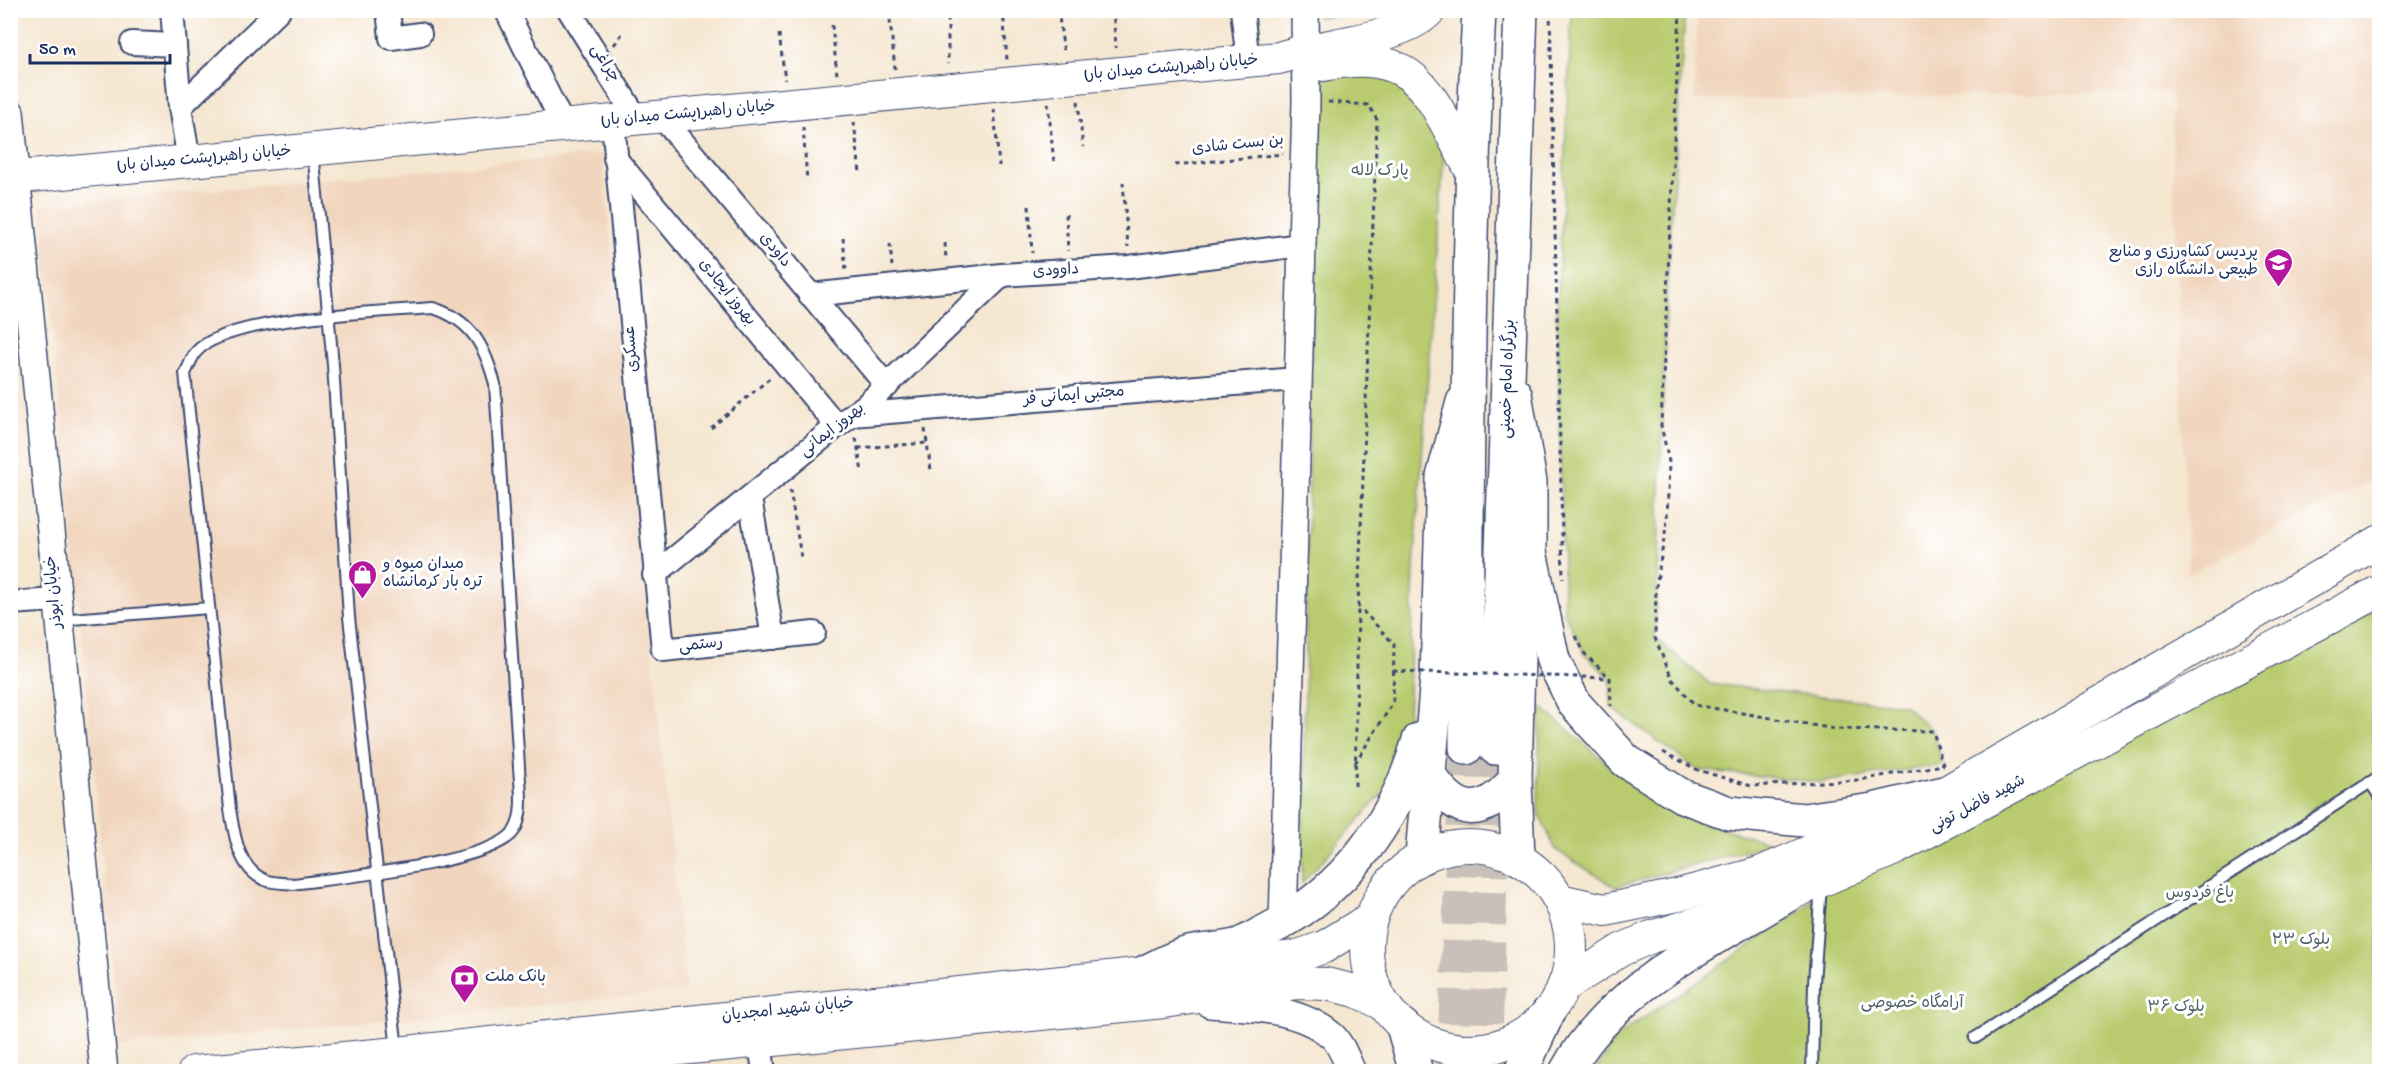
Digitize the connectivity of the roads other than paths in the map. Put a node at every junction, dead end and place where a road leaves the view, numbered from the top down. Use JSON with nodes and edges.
{"nodes":[{"id":1,"x":172,"y":10,"type":"edge"},
{"id":2,"x":279,"y":10,"type":"edge"},
{"id":3,"x":388,"y":10,"type":"edge"},
{"id":4,"x":506,"y":10,"type":"edge"},
{"id":5,"x":569,"y":10,"type":"edge"},
{"id":6,"x":1242,"y":10,"type":"edge"},
{"id":7,"x":1305,"y":10,"type":"edge"},
{"id":8,"x":1430,"y":10,"type":"edge"},
{"id":9,"x":1479,"y":10,"type":"edge"},
{"id":10,"x":1521,"y":10,"type":"edge"},
{"id":11,"x":420,"y":34,"type":"dead end"},
{"id":12,"x":132,"y":44,"type":"dead end"},
{"id":13,"x":175,"y":45,"type":"junction"},
{"id":14,"x":1296,"y":59,"type":"junction"},
{"id":15,"x":1248,"y":61,"type":"junction"},
{"id":16,"x":180,"y":107,"type":"junction"},
{"id":17,"x":10,"y":112,"type":"edge"},
{"id":18,"x":637,"y":120,"type":"junction"},
{"id":19,"x":564,"y":126,"type":"junction"},
{"id":20,"x":313,"y":150,"type":"junction"},
{"id":21,"x":615,"y":158,"type":"junction"},
{"id":22,"x":189,"y":161,"type":"junction"},
{"id":23,"x":1472,"y":170,"type":"junction"},
{"id":24,"x":13,"y":178,"type":"edge"},
{"id":25,"x":1301,"y":245,"type":"junction"},
{"id":26,"x":1002,"y":275,"type":"junction"},
{"id":27,"x":810,"y":294,"type":"junction"},
{"id":28,"x":328,"y":316,"type":"junction"},
{"id":29,"x":1509,"y":363,"type":"junction"},
{"id":30,"x":1296,"y":379,"type":"junction"},
{"id":31,"x":887,"y":386,"type":"junction"},
{"id":32,"x":1467,"y":386,"type":"junction"},
{"id":33,"x":845,"y":421,"type":"junction"},
{"id":34,"x":750,"y":498,"type":"junction"},
{"id":35,"x":2379,"y":541,"type":"edge"},
{"id":36,"x":1530,"y":552,"type":"junction"},
{"id":37,"x":654,"y":575,"type":"junction"},
{"id":38,"x":2379,"y":591,"type":"edge"},
{"id":39,"x":10,"y":603,"type":"edge"},
{"id":40,"x":209,"y":608,"type":"junction"},
{"id":41,"x":57,"y":610,"type":"junction"},
{"id":42,"x":814,"y":633,"type":"dead end"},
{"id":43,"x":773,"y":638,"type":"junction"},
{"id":44,"x":1437,"y":677,"type":"junction"},
{"id":45,"x":1429,"y":775,"type":"junction"},
{"id":46,"x":2375,"y":779,"type":"edge"},
{"id":47,"x":1515,"y":780,"type":"junction"},
{"id":48,"x":1944,"y":793,"type":"junction"},
{"id":49,"x":2379,"y":797,"type":"edge"},
{"id":50,"x":1422,"y":857,"type":"junction"},
{"id":51,"x":1518,"y":858,"type":"junction"},
{"id":52,"x":379,"y":872,"type":"junction"},
{"id":53,"x":1822,"y":882,"type":"junction"},
{"id":54,"x":1786,"y":896,"type":"junction"},
{"id":55,"x":1560,"y":900,"type":"junction"},
{"id":56,"x":1629,"y":905,"type":"junction"},
{"id":57,"x":1371,"y":918,"type":"junction"},
{"id":58,"x":1283,"y":923,"type":"junction"},
{"id":59,"x":1641,"y":941,"type":"junction"},
{"id":60,"x":1139,"y":975,"type":"junction"},
{"id":61,"x":1555,"y":1000,"type":"junction"},
{"id":62,"x":1164,"y":1002,"type":"junction"},
{"id":63,"x":1393,"y":1015,"type":"junction"},
{"id":64,"x":1975,"y":1038,"type":"dead end"},
{"id":65,"x":760,"y":1042,"type":"edge"},
{"id":66,"x":397,"y":1053,"type":"junction"},
{"id":67,"x":526,"y":1058,"type":"edge"},
{"id":68,"x":104,"y":1071,"type":"edge"},
{"id":69,"x":195,"y":1071,"type":"edge"},
{"id":70,"x":445,"y":1071,"type":"edge"},
{"id":71,"x":1352,"y":1071,"type":"edge"},
{"id":72,"x":1416,"y":1071,"type":"edge"},
{"id":73,"x":1521,"y":1071,"type":"edge"},
{"id":74,"x":1566,"y":1071,"type":"edge"},
{"id":75,"x":1812,"y":1071,"type":"edge"}],
"edges":[{"from":1,"to":13,"type":"street"},
{"from":2,"to":16,"type":"street"},
{"from":3,"to":11,"type":"street"},
{"from":4,"to":19,"type":"street"},
{"from":5,"to":18,"type":"street","name":"چراغی"},
{"from":6,"to":15,"type":"street"},
{"from":7,"to":14,"type":"street"},
{"from":8,"to":14,"type":"main road"},
{"from":9,"to":23,"type":"main road","name":"بزرگراه امام خمینی"},
{"from":10,"to":29,"type":"main road","name":"بزرگراه امام خمینی"},
{"from":12,"to":13,"type":"street"},
{"from":13,"to":16,"type":"street"},
{"from":14,"to":15,"type":"main road","name":"خیابان راهبر(پشت میدان بار)"},
{"from":14,"to":23,"type":"main road"},
{"from":14,"to":25,"type":"street"},
{"from":15,"to":18,"type":"main road","name":"خیابان راهبر(پشت میدان بار)"},
{"from":16,"to":22,"type":"street"},
{"from":17,"to":24,"type":"street","name":"خیابان ابوذر"},
{"from":18,"to":19,"type":"main road","name":"خیابان راهبر(پشت میدان بار)"},
{"from":18,"to":21,"type":"street","name":"عسکری"},
{"from":18,"to":27,"type":"street","name":"داودی"},
{"from":19,"to":20,"type":"main road","name":"خیابان راهبر(پشت میدان بار)"},
{"from":20,"to":22,"type":"main road","name":"خیابان راهبر(پشت میدان بار)"},
{"from":20,"to":28,"type":"lane"},
{"from":21,"to":33,"type":"street","name":"بهروز ایجادی"},
{"from":21,"to":37,"type":"street","name":"عسکری"},
{"from":22,"to":24,"type":"main road","name":"خیابان راهبر(پشت میدان بار)"},
{"from":23,"to":32,"type":"main road","name":"بزرگراه امام خمینی"},
{"from":24,"to":41,"type":"street","name":"خیابان ابوذر"},
{"from":25,"to":26,"type":"street","name":"داوودی"},
{"from":25,"to":30,"type":"street"},
{"from":26,"to":27,"type":"street","name":"داوودی"},
{"from":26,"to":31,"type":"street","name":"بهروز ایمانی"},
{"from":27,"to":31,"type":"street","name":"داودی"},
{"from":28,"to":40,"type":"lane"},
{"from":28,"to":52,"type":"lane"},
{"from":28,"to":52,"type":"lane"},
{"from":29,"to":32,"type":"main road","name":"بزرگراه امام خمینی"},
{"from":29,"to":36,"type":"main road"},
{"from":30,"to":33,"type":"street","name":"مجتبی ایمانی فر"},
{"from":30,"to":58,"type":"street"},
{"from":31,"to":33,"type":"street","name":"بهروز ایمانی"},
{"from":32,"to":44,"type":"main road"},
{"from":33,"to":34,"type":"street","name":"بهروز ایمانی"},
{"from":34,"to":37,"type":"street","name":"بهروز ایمانی"},
{"from":34,"to":43,"type":"street"},
{"from":35,"to":48,"type":"main road","name":"شهید فاضل تونی"},
{"from":36,"to":47,"type":"main road"},
{"from":36,"to":48,"type":"main road"},
{"from":37,"to":43,"type":"street","name":"رستمی"},
{"from":38,"to":53,"type":"main road","name":"شهید فاضل تونی"},
{"from":39,"to":41,"type":"street"},
{"from":40,"to":41,"type":"lane"},
{"from":40,"to":52,"type":"lane"},
{"from":41,"to":68,"type":"street","name":"خیابان ابوذر"},
{"from":42,"to":43,"type":"street","name":"رستمی"},
{"from":44,"to":45,"type":"main road"},
{"from":44,"to":58,"type":"main road"},
{"from":45,"to":47,"type":"main road"},
{"from":45,"to":50,"type":"main road"},
{"from":46,"to":49,"type":"lane"},
{"from":46,"to":64,"type":"lane"},
{"from":47,"to":51,"type":"main road"},
{"from":48,"to":56,"type":"main road","name":"شهید فاضل تونی"},
{"from":50,"to":51,"type":"main road"},
{"from":50,"to":57,"type":"main road"},
{"from":51,"to":55,"type":"main road"},
{"from":52,"to":66,"type":"lane"},
{"from":53,"to":54,"type":"main road","name":"شهید فاضل تونی"},
{"from":53,"to":75,"type":"lane"},
{"from":54,"to":59,"type":"main road","name":"شهید فاضل تونی"},
{"from":54,"to":74,"type":"main road"},
{"from":55,"to":56,"type":"main road","name":"شهید فاضل تونی"},
{"from":55,"to":61,"type":"main road"},
{"from":56,"to":59,"type":"main road"},
{"from":57,"to":60,"type":"main road","name":"خیابان شهید امجدیان"},
{"from":57,"to":63,"type":"main road"},
{"from":58,"to":60,"type":"main road"},
{"from":59,"to":61,"type":"main road","name":"شهید فاضل تونی"},
{"from":60,"to":65,"type":"main road","name":"خیابان شهید امجدیان"},
{"from":61,"to":63,"type":"main road"},
{"from":61,"to":73,"type":"main road"},
{"from":62,"to":63,"type":"main road","name":"خیابان شهید امجدیان"},
{"from":62,"to":65,"type":"main road","name":"خیابان شهید امجدیان"},
{"from":62,"to":71,"type":"street"},
{"from":63,"to":72,"type":"main road"},
{"from":65,"to":67,"type":"main road","name":"خیابان شهید امجدیان"},
{"from":66,"to":67,"type":"main road","name":"خیابان شهید امجدیان"},
{"from":66,"to":69,"type":"main road","name":"خیابان شهید امجدیان"},
{"from":67,"to":70,"type":"main road","name":"خیابان شهید امجدیان"}]}
